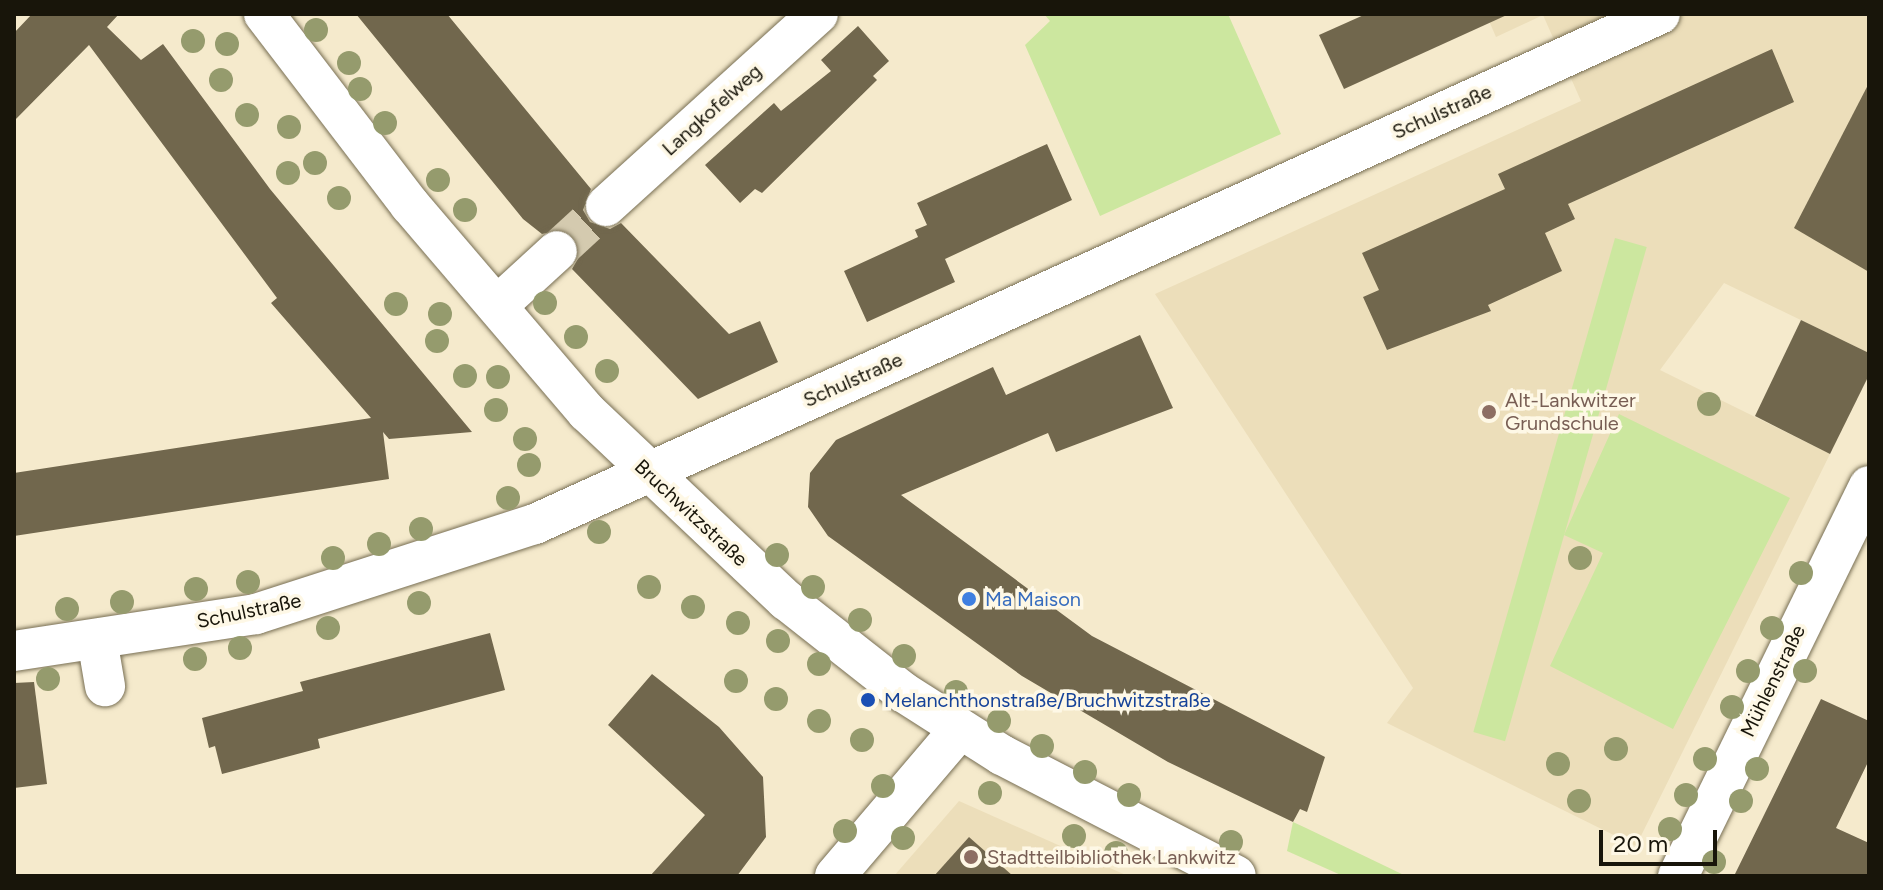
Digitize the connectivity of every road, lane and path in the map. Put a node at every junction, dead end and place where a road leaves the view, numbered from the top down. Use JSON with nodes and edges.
{"nodes":[{"id":1,"x":264,"y":14,"type":"edge"},
{"id":2,"x":818,"y":14,"type":"edge"},
{"id":3,"x":1660,"y":14,"type":"edge"},
{"id":4,"x":606,"y":206,"type":"tunnel mouth"},
{"id":5,"x":557,"y":251,"type":"tunnel mouth"},
{"id":6,"x":497,"y":306,"type":"junction"},
{"id":7,"x":650,"y":474,"type":"junction"},
{"id":8,"x":1869,"y":486,"type":"edge"},
{"id":9,"x":97,"y":639,"type":"junction"},
{"id":10,"x":14,"y":651,"type":"edge"},
{"id":11,"x":105,"y":686,"type":"dead end"},
{"id":12,"x":960,"y":729,"type":"junction"},
{"id":13,"x":835,"y":876,"type":"edge"},
{"id":14,"x":1236,"y":876,"type":"edge"},
{"id":15,"x":1678,"y":876,"type":"edge"}],
"edges":[{"from":1,"to":6,"type":"street","name":"Bruchwitzstraße"},
{"from":2,"to":4,"type":"street","name":"Langkofelweg"},
{"from":3,"to":7,"type":"street","name":"Schulstraße"},
{"from":5,"to":6,"type":"street"},
{"from":6,"to":7,"type":"street","name":"Bruchwitzstraße"},
{"from":7,"to":9,"type":"street","name":"Schulstraße"},
{"from":7,"to":12,"type":"street","name":"Bruchwitzstraße"},
{"from":8,"to":15,"type":"street","name":"Mühlenstraße"},
{"from":9,"to":10,"type":"street","name":"Schulstraße"},
{"from":9,"to":11,"type":"street"},
{"from":12,"to":13,"type":"street"},
{"from":12,"to":14,"type":"street","name":"Bruchwitzstraße"}]}
